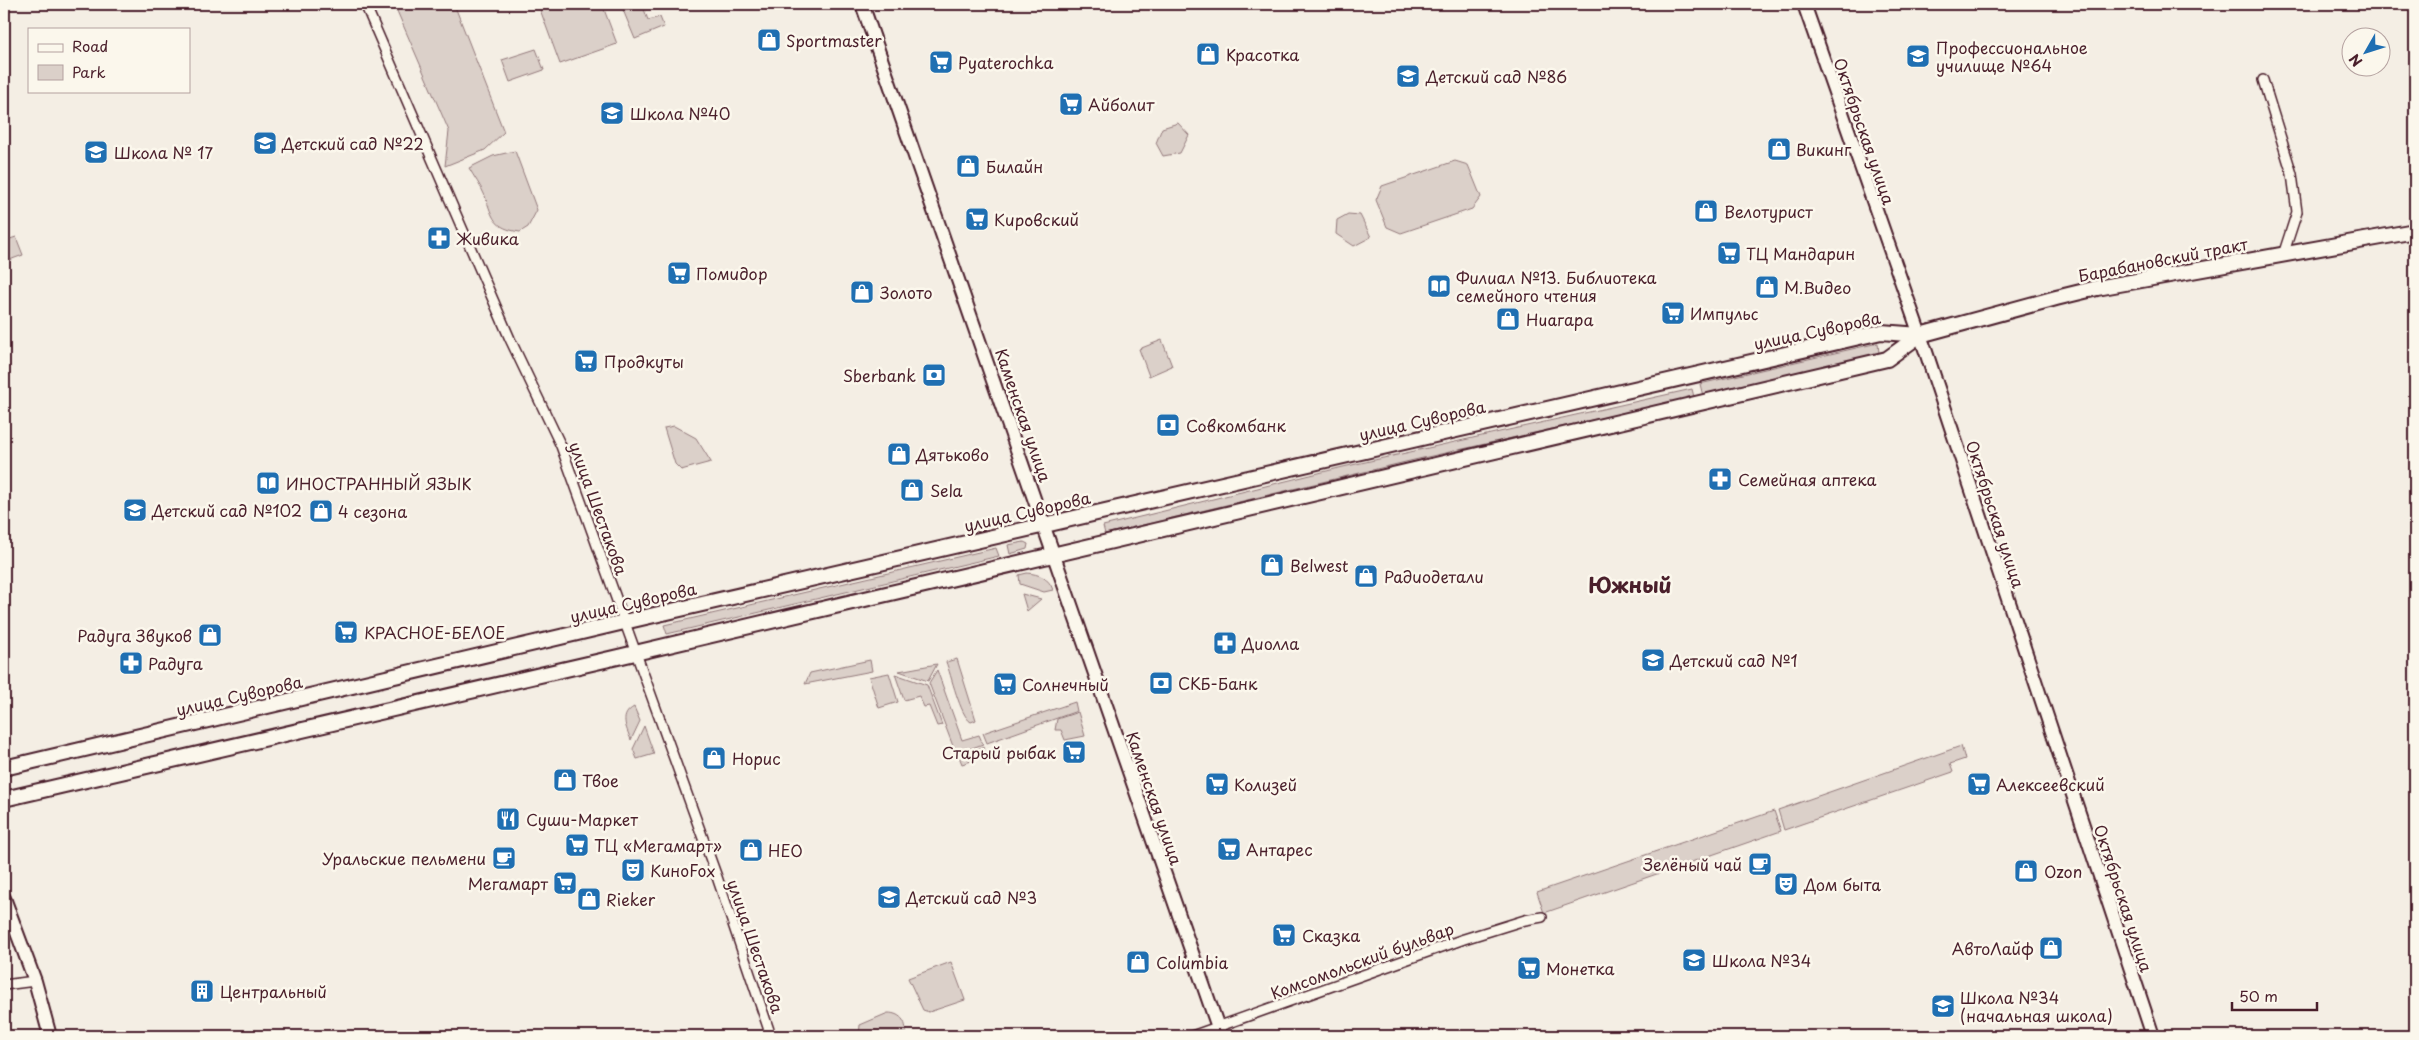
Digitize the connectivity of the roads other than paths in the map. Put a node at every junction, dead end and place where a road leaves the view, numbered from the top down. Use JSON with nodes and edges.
{"nodes":[{"id":1,"x":365,"y":4,"type":"edge"},
{"id":2,"x":862,"y":4,"type":"edge"},
{"id":3,"x":1804,"y":4,"type":"edge"},
{"id":4,"x":2263,"y":80,"type":"dead end"},
{"id":5,"x":2415,"y":231,"type":"edge"},
{"id":6,"x":2283,"y":255,"type":"junction"},
{"id":7,"x":1920,"y":335,"type":"junction"},
{"id":8,"x":1044,"y":524,"type":"junction"},
{"id":9,"x":1054,"y":554,"type":"junction"},
{"id":10,"x":624,"y":622,"type":"junction"},
{"id":11,"x":635,"y":652,"type":"junction"},
{"id":12,"x":4,"y":768,"type":"edge"},
{"id":13,"x":4,"y":799,"type":"edge"},
{"id":14,"x":4,"y":898,"type":"edge"},
{"id":15,"x":1542,"y":917,"type":"dead end"},
{"id":16,"x":35,"y":981,"type":"junction"},
{"id":17,"x":4,"y":985,"type":"edge"},
{"id":18,"x":1220,"y":1032,"type":"edge"},
{"id":19,"x":50,"y":1036,"type":"edge"},
{"id":20,"x":771,"y":1036,"type":"edge"},
{"id":21,"x":1192,"y":1036,"type":"edge"},
{"id":22,"x":2153,"y":1036,"type":"edge"}],
"edges":[{"from":1,"to":10,"type":"street","name":"улица Шестакова"},
{"from":2,"to":8,"type":"street","name":"Каменская улица"},
{"from":3,"to":7,"type":"street","name":"Октябрьская улица"},
{"from":4,"to":6,"type":"street"},
{"from":5,"to":6,"type":"main road","name":"Барабановский тракт"},
{"from":6,"to":7,"type":"main road","name":"Барабановский тракт"},
{"from":7,"to":8,"type":"main road","name":"улица Суворова"},
{"from":7,"to":9,"type":"main road"},
{"from":7,"to":22,"type":"street","name":"Октябрьская улица"},
{"from":8,"to":9,"type":"street","name":"Каменская улица"},
{"from":8,"to":10,"type":"main road","name":"улица Суворова"},
{"from":9,"to":11,"type":"main road"},
{"from":9,"to":18,"type":"street","name":"Каменская улица"},
{"from":10,"to":11,"type":"street","name":"улица Шестакова"},
{"from":10,"to":12,"type":"main road","name":"улица Суворова"},
{"from":11,"to":13,"type":"main road"},
{"from":11,"to":20,"type":"street","name":"улица Шестакова"},
{"from":14,"to":16,"type":"street"},
{"from":15,"to":18,"type":"street","name":"Комсомольский бульвар"},
{"from":16,"to":17,"type":"street"},
{"from":16,"to":19,"type":"street"},
{"from":18,"to":21,"type":"street","name":"Комсомольский бульвар"}]}
